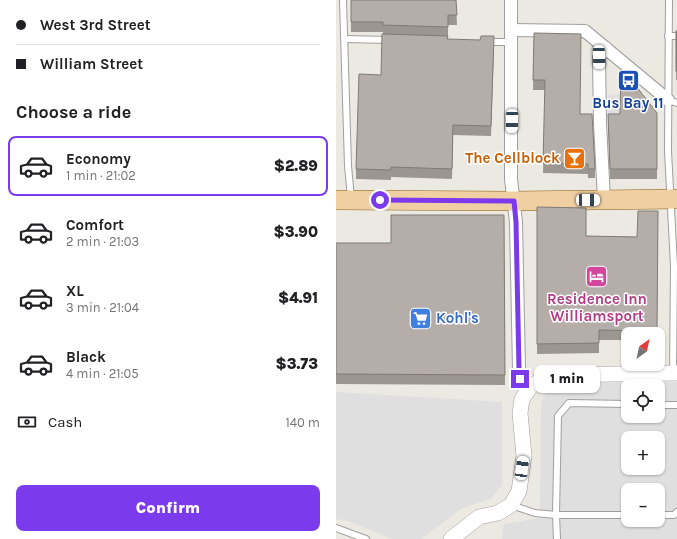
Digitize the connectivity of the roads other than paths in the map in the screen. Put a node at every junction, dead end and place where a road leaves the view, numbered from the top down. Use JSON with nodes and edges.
{"nodes":[{"id":1,"x":343,"y":0,"type":"edge"},
{"id":2,"x":512,"y":0,"type":"edge"},
{"id":3,"x":668,"y":0,"type":"edge"},
{"id":4,"x":511,"y":30,"type":"junction"},
{"id":5,"x":668,"y":36,"type":"junction"},
{"id":6,"x":677,"y":36,"type":"edge"},
{"id":7,"x":344,"y":39,"type":"junction"},
{"id":8,"x":392,"y":40,"type":"edge"},
{"id":9,"x":479,"y":41,"type":"edge"},
{"id":10,"x":511,"y":42,"type":"junction"},
{"id":11,"x":606,"y":48,"type":"junction"},
{"id":12,"x":672,"y":102,"type":"edge"},
{"id":13,"x":604,"y":199,"type":"junction"},
{"id":14,"x":674,"y":199,"type":"edge"},
{"id":15,"x":344,"y":200,"type":"edge"},
{"id":16,"x":514,"y":201,"type":"junction"},
{"id":17,"x":675,"y":373,"type":"edge"},
{"id":18,"x":531,"y":386,"type":"junction"},
{"id":19,"x":621,"y":404,"type":"edge"},
{"id":20,"x":665,"y":404,"type":"edge"},
{"id":21,"x":677,"y":405,"type":"edge"},
{"id":22,"x":511,"y":505,"type":"junction"},
{"id":23,"x":677,"y":512,"type":"edge"},
{"id":24,"x":556,"y":515,"type":"junction"},
{"id":25,"x":621,"y":515,"type":"edge"},
{"id":26,"x":665,"y":515,"type":"edge"},
{"id":27,"x":336,"y":528,"type":"edge"},
{"id":28,"x":366,"y":539,"type":"edge"},
{"id":29,"x":451,"y":539,"type":"edge"},
{"id":30,"x":556,"y":539,"type":"edge"}],
"edges":[{"from":1,"to":7,"type":"lane"},
{"from":2,"to":4,"type":"street"},
{"from":3,"to":5,"type":"lane"},
{"from":4,"to":10,"type":"street"},
{"from":4,"to":11,"type":"street"},
{"from":5,"to":6,"type":"lane"},
{"from":5,"to":12,"type":"lane"},
{"from":7,"to":8,"type":"lane"},
{"from":7,"to":15,"type":"lane"},
{"from":9,"to":10,"type":"lane"},
{"from":10,"to":16,"type":"street"},
{"from":11,"to":12,"type":"street"},
{"from":11,"to":13,"type":"street"},
{"from":12,"to":14,"type":"lane"},
{"from":13,"to":14,"type":"main road"},
{"from":13,"to":16,"type":"main road"},
{"from":14,"to":17,"type":"lane"},
{"from":15,"to":16,"type":"main road"},
{"from":16,"to":18,"type":"street"},
{"from":17,"to":18,"type":"street"},
{"from":18,"to":22,"type":"street"},
{"from":19,"to":24,"type":"lane"},
{"from":20,"to":21,"type":"lane"},
{"from":22,"to":24,"type":"lane"},
{"from":22,"to":29,"type":"street"},
{"from":23,"to":26,"type":"lane"},
{"from":24,"to":25,"type":"lane"},
{"from":24,"to":30,"type":"lane"},
{"from":27,"to":28,"type":"lane"}]}
